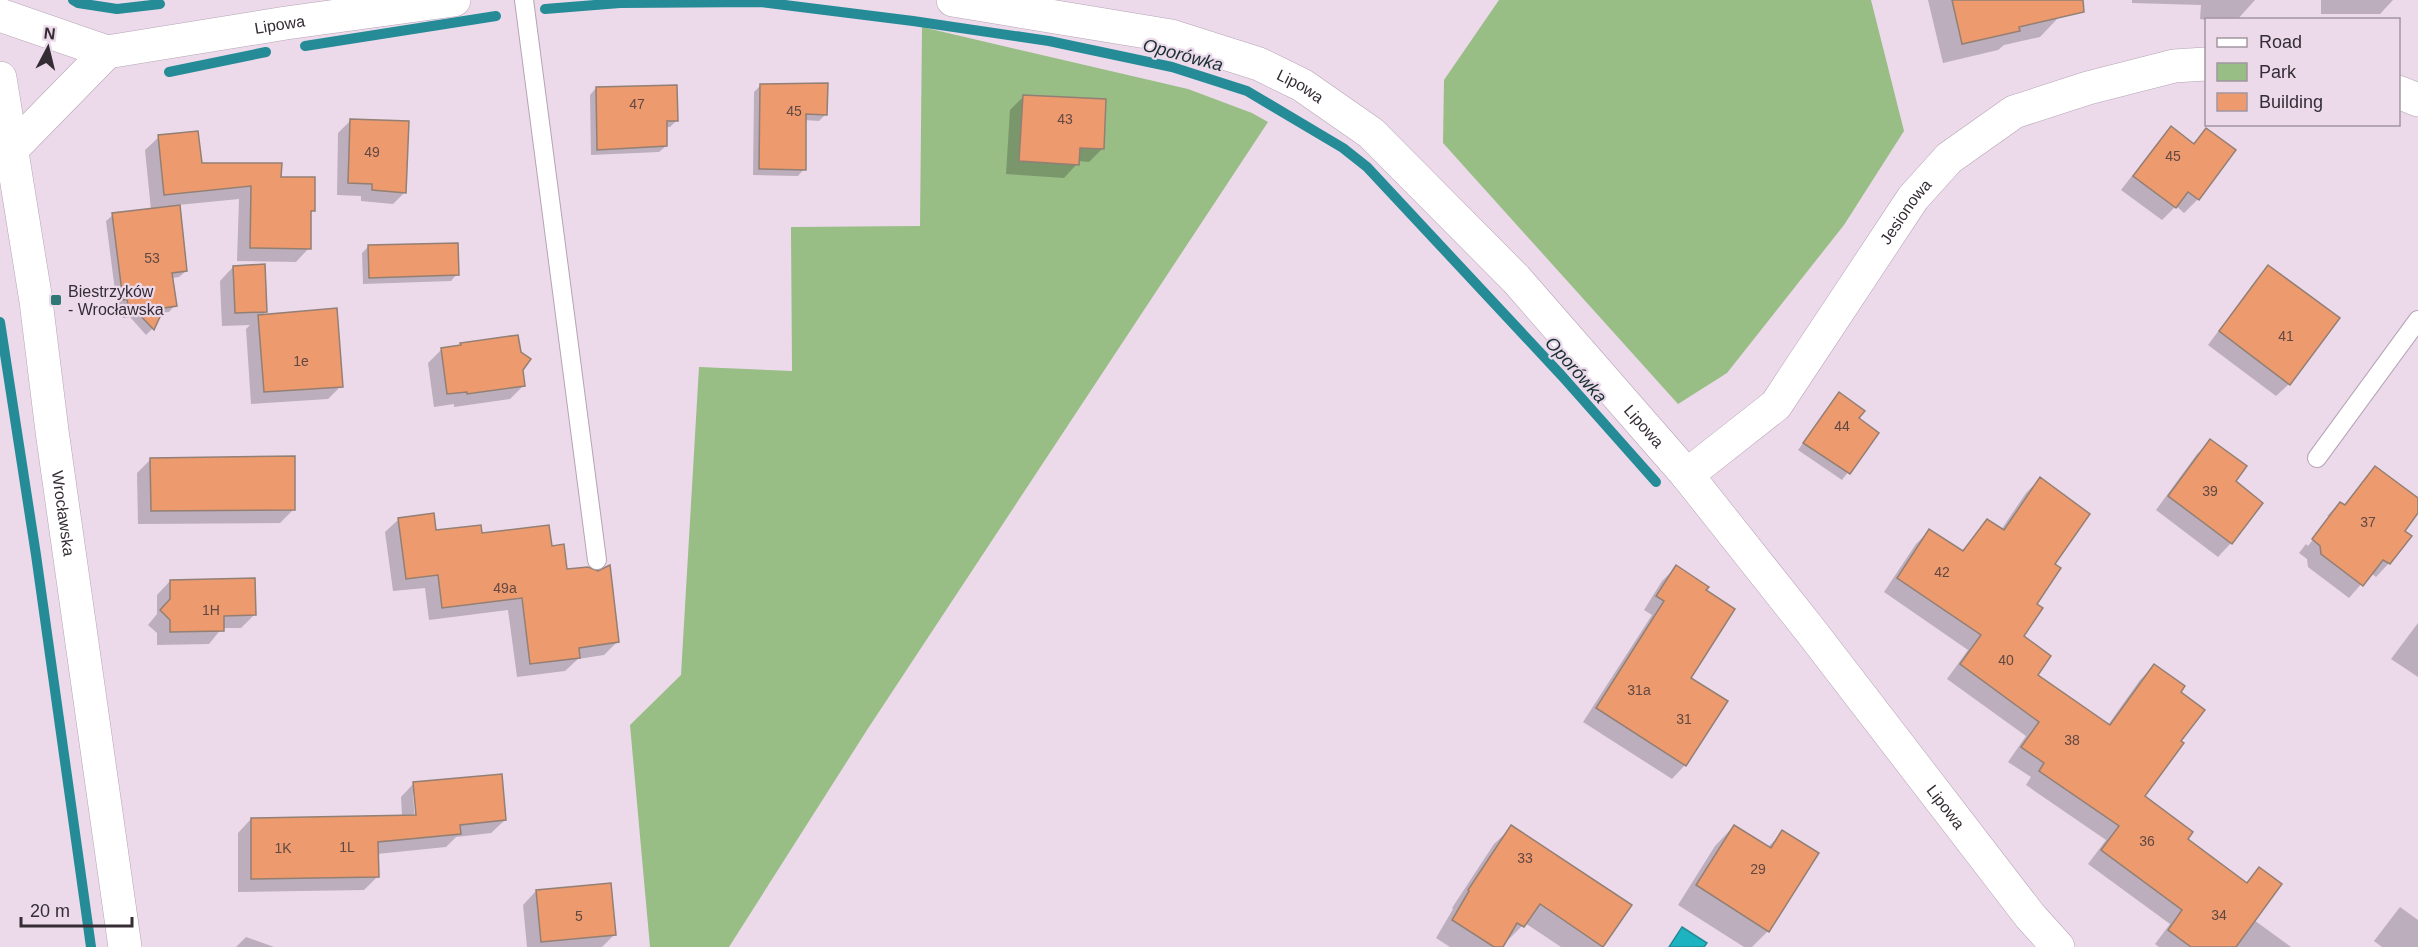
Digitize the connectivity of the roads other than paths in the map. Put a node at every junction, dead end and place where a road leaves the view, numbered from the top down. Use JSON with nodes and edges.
{"nodes":[{"id":1,"x":454,"y":0,"type":"edge"},
{"id":2,"x":524,"y":0,"type":"edge"},
{"id":3,"x":953,"y":0,"type":"edge"},
{"id":4,"x":0,"y":15,"type":"edge"},
{"id":5,"x":107,"y":52,"type":"junction"},
{"id":6,"x":2205,"y":64,"type":"edge"},
{"id":7,"x":0,"y":78,"type":"edge"},
{"id":8,"x":2400,"y":93,"type":"edge"},
{"id":9,"x":2418,"y":100,"type":"edge"},
{"id":10,"x":13,"y":148,"type":"junction"},
{"id":11,"x":2418,"y":320,"type":"edge"},
{"id":12,"x":2317,"y":458,"type":"dead end"},
{"id":13,"x":1687,"y":475,"type":"junction"},
{"id":14,"x":597,"y":560,"type":"dead end"},
{"id":15,"x":125,"y":947,"type":"edge"},
{"id":16,"x":2058,"y":947,"type":"edge"}],
"edges":[{"from":1,"to":5,"type":"street","name":"Lipowa"},
{"from":2,"to":14,"type":"lane"},
{"from":3,"to":13,"type":"street","name":"Lipowa"},
{"from":4,"to":5,"type":"street","name":"Lipowa"},
{"from":5,"to":10,"type":"street"},
{"from":6,"to":13,"type":"street","name":"Jesionowa"},
{"from":7,"to":10,"type":"street","name":"Wrocławska"},
{"from":8,"to":9,"type":"street"},
{"from":10,"to":15,"type":"street","name":"Wrocławska"},
{"from":11,"to":12,"type":"lane"},
{"from":13,"to":16,"type":"street","name":"Lipowa"}]}
